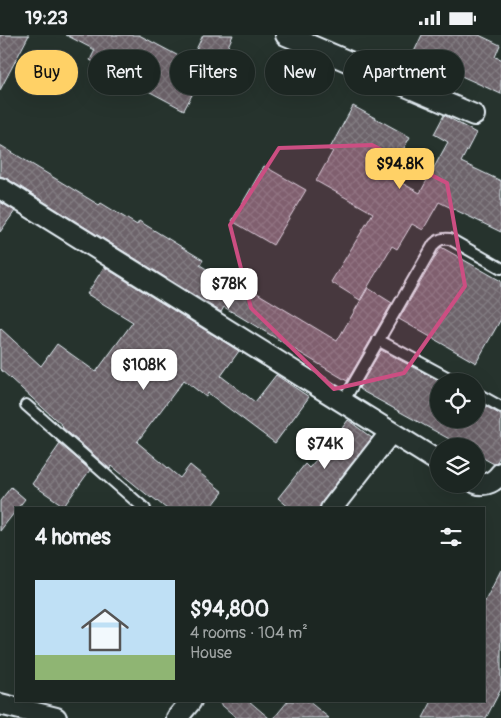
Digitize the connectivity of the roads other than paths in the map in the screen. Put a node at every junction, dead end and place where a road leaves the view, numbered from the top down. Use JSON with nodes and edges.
{"nodes":[{"id":1,"x":286,"y":35,"type":"edge"},
{"id":2,"x":474,"y":115,"type":"dead end"},
{"id":3,"x":0,"y":188,"type":"edge"},
{"id":4,"x":501,"y":268,"type":"edge"},
{"id":5,"x":378,"y":340,"type":"junction"},
{"id":6,"x":439,"y":373,"type":"edge"},
{"id":7,"x":485,"y":398,"type":"edge"},
{"id":8,"x":343,"y":402,"type":"junction"},
{"id":9,"x":26,"y":405,"type":"dead end"},
{"id":10,"x":501,"y":407,"type":"edge"},
{"id":11,"x":391,"y":432,"type":"junction"},
{"id":12,"x":430,"y":456,"type":"edge"},
{"id":13,"x":501,"y":473,"type":"edge"},
{"id":14,"x":485,"y":484,"type":"edge"},
{"id":15,"x":142,"y":507,"type":"edge"},
{"id":16,"x":333,"y":507,"type":"edge"},
{"id":17,"x":190,"y":702,"type":"edge"},
{"id":18,"x":0,"y":704,"type":"edge"},
{"id":19,"x":56,"y":718,"type":"edge"},
{"id":20,"x":177,"y":718,"type":"edge"}],
"edges":[{"from":1,"to":2,"type":"street"},
{"from":3,"to":8,"type":"street"},
{"from":4,"to":5,"type":"lane"},
{"from":5,"to":6,"type":"lane"},
{"from":5,"to":8,"type":"lane"},
{"from":7,"to":10,"type":"lane"},
{"from":8,"to":11,"type":"street"},
{"from":9,"to":15,"type":"lane"},
{"from":11,"to":12,"type":"street"},
{"from":11,"to":16,"type":"street"},
{"from":13,"to":14,"type":"street"},
{"from":17,"to":20,"type":"street"},
{"from":18,"to":19,"type":"street"}]}
